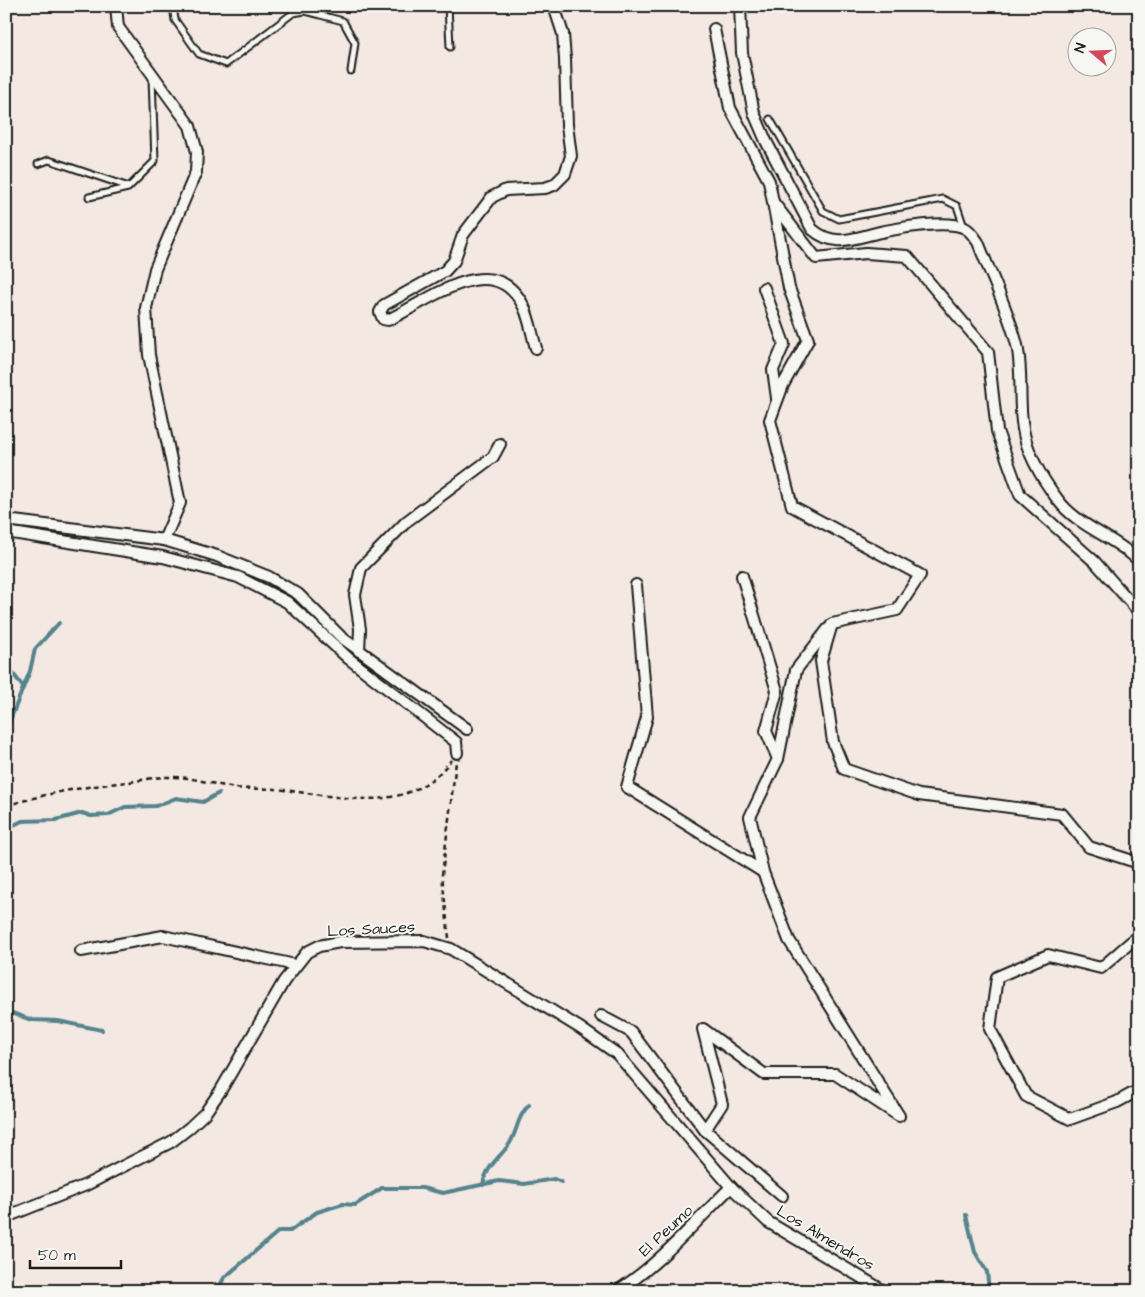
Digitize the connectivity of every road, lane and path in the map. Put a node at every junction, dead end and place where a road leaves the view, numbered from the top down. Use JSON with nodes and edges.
{"nodes":[{"id":1,"x":116,"y":6,"type":"edge"},
{"id":2,"x":174,"y":6,"type":"edge"},
{"id":3,"x":448,"y":6,"type":"edge"},
{"id":4,"x":554,"y":6,"type":"edge"},
{"id":5,"x":740,"y":6,"type":"edge"},
{"id":6,"x":714,"y":29,"type":"dead end"},
{"id":7,"x":450,"y":48,"type":"dead end"},
{"id":8,"x":351,"y":70,"type":"dead end"},
{"id":9,"x":152,"y":75,"type":"junction"},
{"id":10,"x":770,"y":119,"type":"dead end"},
{"id":11,"x":38,"y":164,"type":"dead end"},
{"id":12,"x":128,"y":188,"type":"junction"},
{"id":13,"x":89,"y":197,"type":"dead end"},
{"id":14,"x":772,"y":201,"type":"junction"},
{"id":15,"x":964,"y":228,"type":"junction"},
{"id":16,"x":764,"y":288,"type":"dead end"},
{"id":17,"x":536,"y":348,"type":"dead end"},
{"id":18,"x":777,"y":401,"type":"junction"},
{"id":19,"x":500,"y":444,"type":"dead end"},
{"id":20,"x":6,"y":520,"type":"edge"},
{"id":21,"x":6,"y":532,"type":"edge"},
{"id":22,"x":164,"y":540,"type":"junction"},
{"id":23,"x":1139,"y":561,"type":"edge"},
{"id":24,"x":742,"y":576,"type":"dead end"},
{"id":25,"x":636,"y":585,"type":"dead end"},
{"id":26,"x":1139,"y":612,"type":"edge"},
{"id":27,"x":832,"y":624,"type":"junction"},
{"id":28,"x":359,"y":651,"type":"junction"},
{"id":29,"x":467,"y":728,"type":"dead end"},
{"id":30,"x":457,"y":753,"type":"junction"},
{"id":31,"x":778,"y":759,"type":"junction"},
{"id":32,"x":6,"y":806,"type":"edge"},
{"id":33,"x":1139,"y":863,"type":"edge"},
{"id":34,"x":763,"y":872,"type":"junction"},
{"id":35,"x":1139,"y":935,"type":"edge"},
{"id":36,"x":451,"y":949,"type":"junction"},
{"id":37,"x":81,"y":951,"type":"dead end"},
{"id":38,"x":294,"y":966,"type":"junction"},
{"id":39,"x":601,"y":1016,"type":"dead end"},
{"id":40,"x":1139,"y":1090,"type":"edge"},
{"id":41,"x":705,"y":1130,"type":"junction"},
{"id":42,"x":731,"y":1187,"type":"junction"},
{"id":43,"x":782,"y":1196,"type":"dead end"},
{"id":44,"x":6,"y":1217,"type":"edge"},
{"id":45,"x":616,"y":1291,"type":"edge"},
{"id":46,"x":884,"y":1291,"type":"edge"}],
"edges":[{"from":1,"to":9,"type":"street"},
{"from":2,"to":8,"type":"lane"},
{"from":3,"to":7,"type":"lane"},
{"from":4,"to":17,"type":"street"},
{"from":5,"to":15,"type":"street"},
{"from":6,"to":14,"type":"street"},
{"from":9,"to":12,"type":"lane"},
{"from":9,"to":22,"type":"street"},
{"from":10,"to":15,"type":"lane"},
{"from":11,"to":12,"type":"lane"},
{"from":12,"to":13,"type":"lane"},
{"from":14,"to":18,"type":"street"},
{"from":14,"to":26,"type":"street"},
{"from":15,"to":23,"type":"street"},
{"from":16,"to":18,"type":"street"},
{"from":18,"to":27,"type":"street"},
{"from":19,"to":28,"type":"street"},
{"from":20,"to":22,"type":"street"},
{"from":21,"to":30,"type":"street"},
{"from":22,"to":28,"type":"street"},
{"from":24,"to":31,"type":"street"},
{"from":25,"to":34,"type":"street"},
{"from":27,"to":31,"type":"street"},
{"from":27,"to":33,"type":"street"},
{"from":28,"to":29,"type":"street"},
{"from":30,"to":32,"type":"path"},
{"from":30,"to":36,"type":"path"},
{"from":31,"to":34,"type":"street"},
{"from":34,"to":41,"type":"street"},
{"from":35,"to":40,"type":"street"},
{"from":36,"to":38,"type":"street","name":"Los Sauces"},
{"from":36,"to":42,"type":"street","name":"Los Sauces"},
{"from":37,"to":38,"type":"street"},
{"from":38,"to":44,"type":"street","name":"Los Sauces"},
{"from":39,"to":41,"type":"street"},
{"from":41,"to":43,"type":"street"},
{"from":42,"to":45,"type":"street","name":"El Peumo"},
{"from":42,"to":46,"type":"street","name":"Los Almendros"}]}
